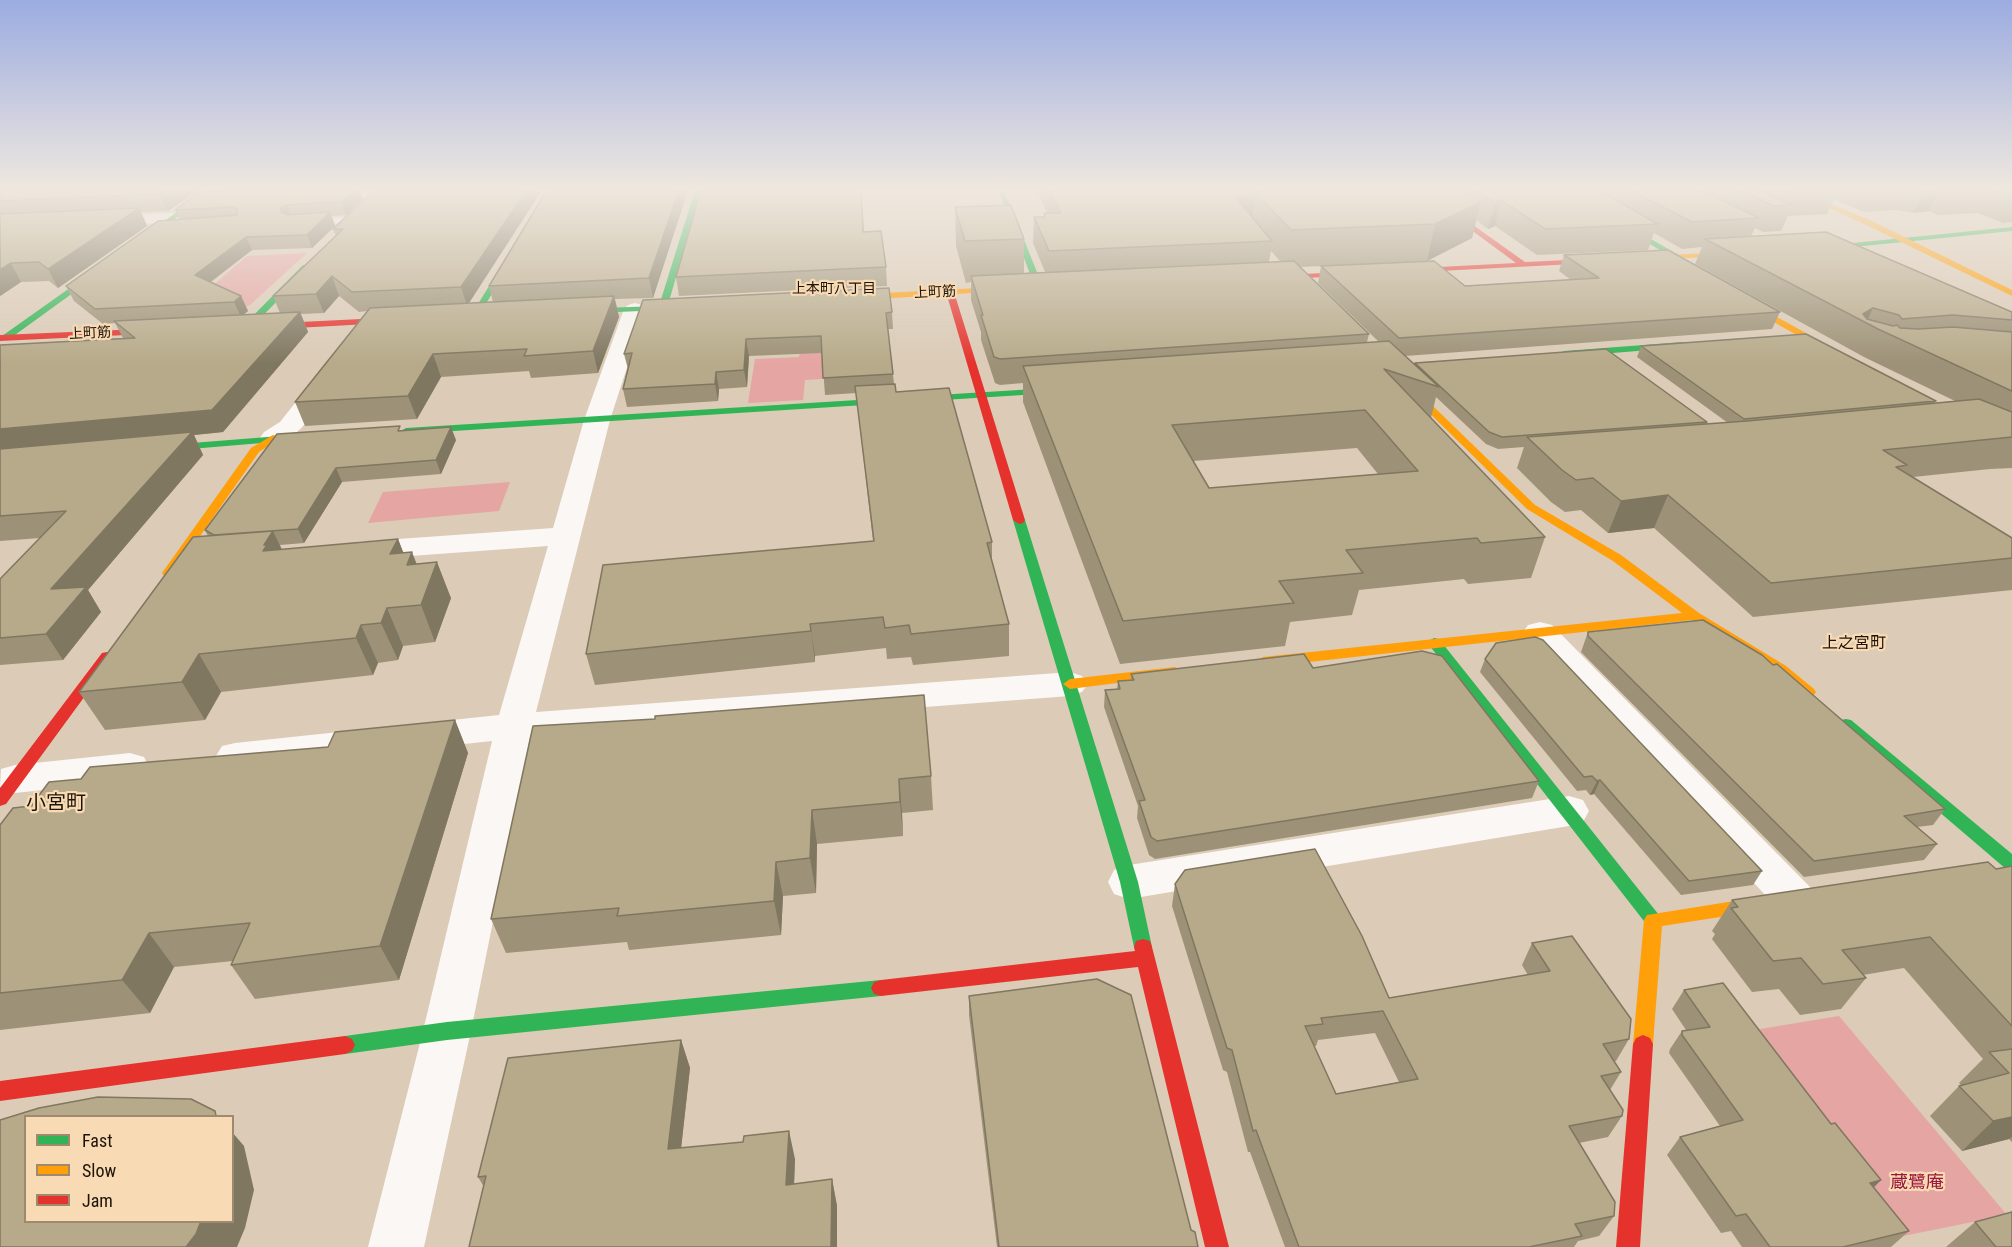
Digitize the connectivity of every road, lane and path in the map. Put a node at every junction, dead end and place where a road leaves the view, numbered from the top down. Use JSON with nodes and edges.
{"nodes":[{"id":1,"x":135,"y":248,"type":"edge"},
{"id":2,"x":513,"y":248,"type":"edge"},
{"id":3,"x":674,"y":248,"type":"edge"},
{"id":4,"x":1027,"y":248,"type":"edge"},
{"id":5,"x":1501,"y":248,"type":"edge"},
{"id":6,"x":1656,"y":248,"type":"edge"},
{"id":7,"x":1811,"y":248,"type":"edge"},
{"id":8,"x":1922,"y":248,"type":"edge"},
{"id":9,"x":1802,"y":249,"type":"edge"},
{"id":10,"x":1757,"y":252,"type":"edge"},
{"id":11,"x":312,"y":261,"type":"edge"},
{"id":12,"x":1676,"y":261,"type":"junction"},
{"id":13,"x":1524,"y":265,"type":"junction"},
{"id":14,"x":1285,"y":274,"type":"junction"},
{"id":15,"x":1248,"y":278,"type":"edge"},
{"id":16,"x":1307,"y":288,"type":"edge"},
{"id":17,"x":1722,"y":290,"type":"edge"},
{"id":18,"x":950,"y":292,"type":"junction"},
{"id":19,"x":2012,"y":293,"type":"edge"},
{"id":20,"x":833,"y":298,"type":"edge"},
{"id":21,"x":697,"y":306,"type":"edge"},
{"id":22,"x":649,"y":308,"type":"junction"},
{"id":23,"x":554,"y":313,"type":"edge"},
{"id":24,"x":497,"y":316,"type":"edge"},
{"id":25,"x":415,"y":320,"type":"edge"},
{"id":26,"x":369,"y":322,"type":"junction"},
{"id":27,"x":179,"y":330,"type":"edge"},
{"id":28,"x":1805,"y":336,"type":"junction"},
{"id":29,"x":1782,"y":338,"type":"edge"},
{"id":30,"x":2,"y":339,"type":"edge"},
{"id":31,"x":1701,"y":344,"type":"edge"},
{"id":32,"x":1609,"y":351,"type":"junction"},
{"id":33,"x":1550,"y":355,"type":"edge"},
{"id":34,"x":1855,"y":364,"type":"edge"},
{"id":35,"x":1637,"y":372,"type":"edge"},
{"id":36,"x":1395,"y":374,"type":"edge"},
{"id":37,"x":1076,"y":389,"type":"edge"},
{"id":38,"x":981,"y":396,"type":"junction"},
{"id":39,"x":597,"y":420,"type":"junction"},
{"id":40,"x":389,"y":432,"type":"edge"},
{"id":41,"x":331,"y":435,"type":"edge"},
{"id":42,"x":273,"y":438,"type":"junction"},
{"id":43,"x":142,"y":450,"type":"edge"},
{"id":44,"x":1507,"y":459,"type":"dead end"},
{"id":45,"x":1483,"y":461,"type":"junction"},
{"id":46,"x":566,"y":536,"type":"junction"},
{"id":47,"x":329,"y":553,"type":"edge"},
{"id":48,"x":210,"y":561,"type":"edge"},
{"id":49,"x":168,"y":573,"type":"joint"},
{"id":50,"x":1694,"y":616,"type":"junction"},
{"id":51,"x":1540,"y":632,"type":"junction"},
{"id":52,"x":1434,"y":642,"type":"junction"},
{"id":53,"x":112,"y":648,"type":"edge"},
{"id":54,"x":1246,"y":663,"type":"edge"},
{"id":55,"x":1188,"y":670,"type":"edge"},
{"id":56,"x":1070,"y":684,"type":"junction"},
{"id":57,"x":1816,"y":699,"type":"edge"},
{"id":58,"x":1834,"y":714,"type":"edge"},
{"id":59,"x":514,"y":726,"type":"junction"},
{"id":60,"x":205,"y":759,"type":"edge"},
{"id":61,"x":158,"y":764,"type":"edge"},
{"id":62,"x":8,"y":790,"type":"edge"},
{"id":63,"x":1569,"y":811,"type":"junction"},
{"id":64,"x":2008,"y":866,"type":"edge"},
{"id":65,"x":1129,"y":882,"type":"junction"},
{"id":66,"x":1801,"y":898,"type":"joint"},
{"id":67,"x":1653,"y":920,"type":"junction"},
{"id":68,"x":1145,"y":958,"type":"junction"},
{"id":69,"x":447,"y":1031,"type":"junction"},
{"id":70,"x":0,"y":1091,"type":"edge"},
{"id":71,"x":396,"y":1247,"type":"edge"},
{"id":72,"x":1217,"y":1247,"type":"edge"},
{"id":73,"x":1628,"y":1247,"type":"edge"}],
"edges":[{"from":1,"to":30,"type":"street"},
{"from":2,"to":24,"type":"street"},
{"from":3,"to":22,"type":"street"},
{"from":4,"to":18,"type":"street","name":"上町筋"},
{"from":5,"to":13,"type":"street"},
{"from":6,"to":12,"type":"street"},
{"from":7,"to":9,"type":"street"},
{"from":8,"to":19,"type":"street"},
{"from":10,"to":12,"type":"street"},
{"from":11,"to":26,"type":"street"},
{"from":12,"to":13,"type":"street"},
{"from":13,"to":14,"type":"street"},
{"from":14,"to":15,"type":"street"},
{"from":14,"to":16,"type":"street"},
{"from":17,"to":28,"type":"street"},
{"from":18,"to":20,"type":"street","name":"上町筋"},
{"from":18,"to":38,"type":"street"},
{"from":21,"to":22,"type":"street"},
{"from":22,"to":23,"type":"street"},
{"from":22,"to":39,"type":"street"},
{"from":25,"to":26,"type":"street"},
{"from":26,"to":42,"type":"street"},
{"from":27,"to":30,"type":"street","name":"上町筋"},
{"from":28,"to":29,"type":"street"},
{"from":28,"to":34,"type":"street"},
{"from":31,"to":32,"type":"street"},
{"from":32,"to":33,"type":"street"},
{"from":32,"to":35,"type":"street"},
{"from":36,"to":45,"type":"street"},
{"from":37,"to":38,"type":"street"},
{"from":38,"to":39,"type":"street"},
{"from":38,"to":56,"type":"street"},
{"from":39,"to":40,"type":"street"},
{"from":39,"to":46,"type":"street"},
{"from":41,"to":42,"type":"street"},
{"from":42,"to":43,"type":"street"},
{"from":42,"to":49,"type":"street"},
{"from":44,"to":45,"type":"street"},
{"from":45,"to":50,"type":"street"},
{"from":46,"to":47,"type":"street"},
{"from":46,"to":59,"type":"street"},
{"from":48,"to":49,"type":"street"},
{"from":50,"to":51,"type":"street"},
{"from":50,"to":57,"type":"street"},
{"from":51,"to":52,"type":"street"},
{"from":51,"to":66,"type":"street"},
{"from":52,"to":54,"type":"street"},
{"from":52,"to":63,"type":"street"},
{"from":53,"to":62,"type":"street"},
{"from":55,"to":56,"type":"street"},
{"from":56,"to":59,"type":"street"},
{"from":56,"to":65,"type":"street"},
{"from":58,"to":64,"type":"street"},
{"from":59,"to":60,"type":"street"},
{"from":59,"to":69,"type":"street"},
{"from":61,"to":62,"type":"street"},
{"from":63,"to":65,"type":"street"},
{"from":63,"to":67,"type":"street"},
{"from":65,"to":68,"type":"street"},
{"from":66,"to":67,"type":"street"},
{"from":67,"to":73,"type":"street"},
{"from":68,"to":69,"type":"street"},
{"from":68,"to":72,"type":"street"},
{"from":69,"to":70,"type":"street"},
{"from":69,"to":71,"type":"street"}]}
